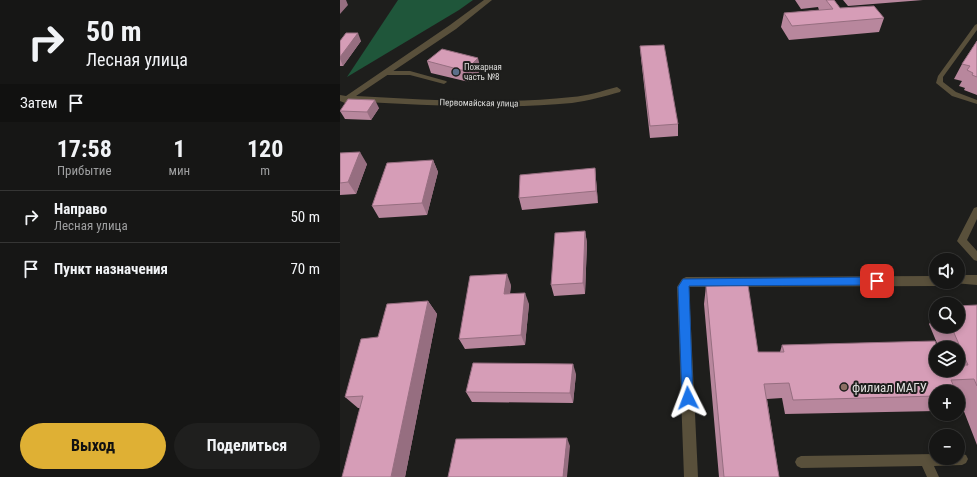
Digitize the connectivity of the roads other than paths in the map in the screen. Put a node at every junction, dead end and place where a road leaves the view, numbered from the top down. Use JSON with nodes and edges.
{"nodes":[{"id":1,"x":488,"y":0,"type":"edge"},
{"id":2,"x":977,"y":26,"type":"edge"},
{"id":3,"x":384,"y":73,"type":"junction"},
{"id":4,"x":444,"y":82,"type":"dead end"},
{"id":5,"x":617,"y":90,"type":"dead end"},
{"id":6,"x":342,"y":100,"type":"edge"},
{"id":7,"x":977,"y":102,"type":"edge"},
{"id":8,"x":977,"y":210,"type":"edge"},
{"id":9,"x":977,"y":257,"type":"edge"},
{"id":10,"x":929,"y":280,"type":"edge"},
{"id":11,"x":965,"y":280,"type":"edge"},
{"id":12,"x":977,"y":280,"type":"edge"},
{"id":13,"x":926,"y":460,"type":"junction"},
{"id":14,"x":929,"y":460,"type":"edge"},
{"id":15,"x":801,"y":462,"type":"dead end"},
{"id":16,"x":691,"y":477,"type":"edge"},
{"id":17,"x":933,"y":477,"type":"edge"}],
"edges":[{"from":1,"to":3,"type":"street"},
{"from":2,"to":7,"type":"lane"},
{"from":3,"to":4,"type":"lane"},
{"from":3,"to":6,"type":"street"},
{"from":5,"to":6,"type":"street","name":"Первомайская улица"},
{"from":8,"to":9,"type":"lane"},
{"from":10,"to":16,"type":"street"},
{"from":11,"to":12,"type":"street"},
{"from":13,"to":14,"type":"lane"},
{"from":13,"to":15,"type":"lane"},
{"from":13,"to":17,"type":"lane"}]}
